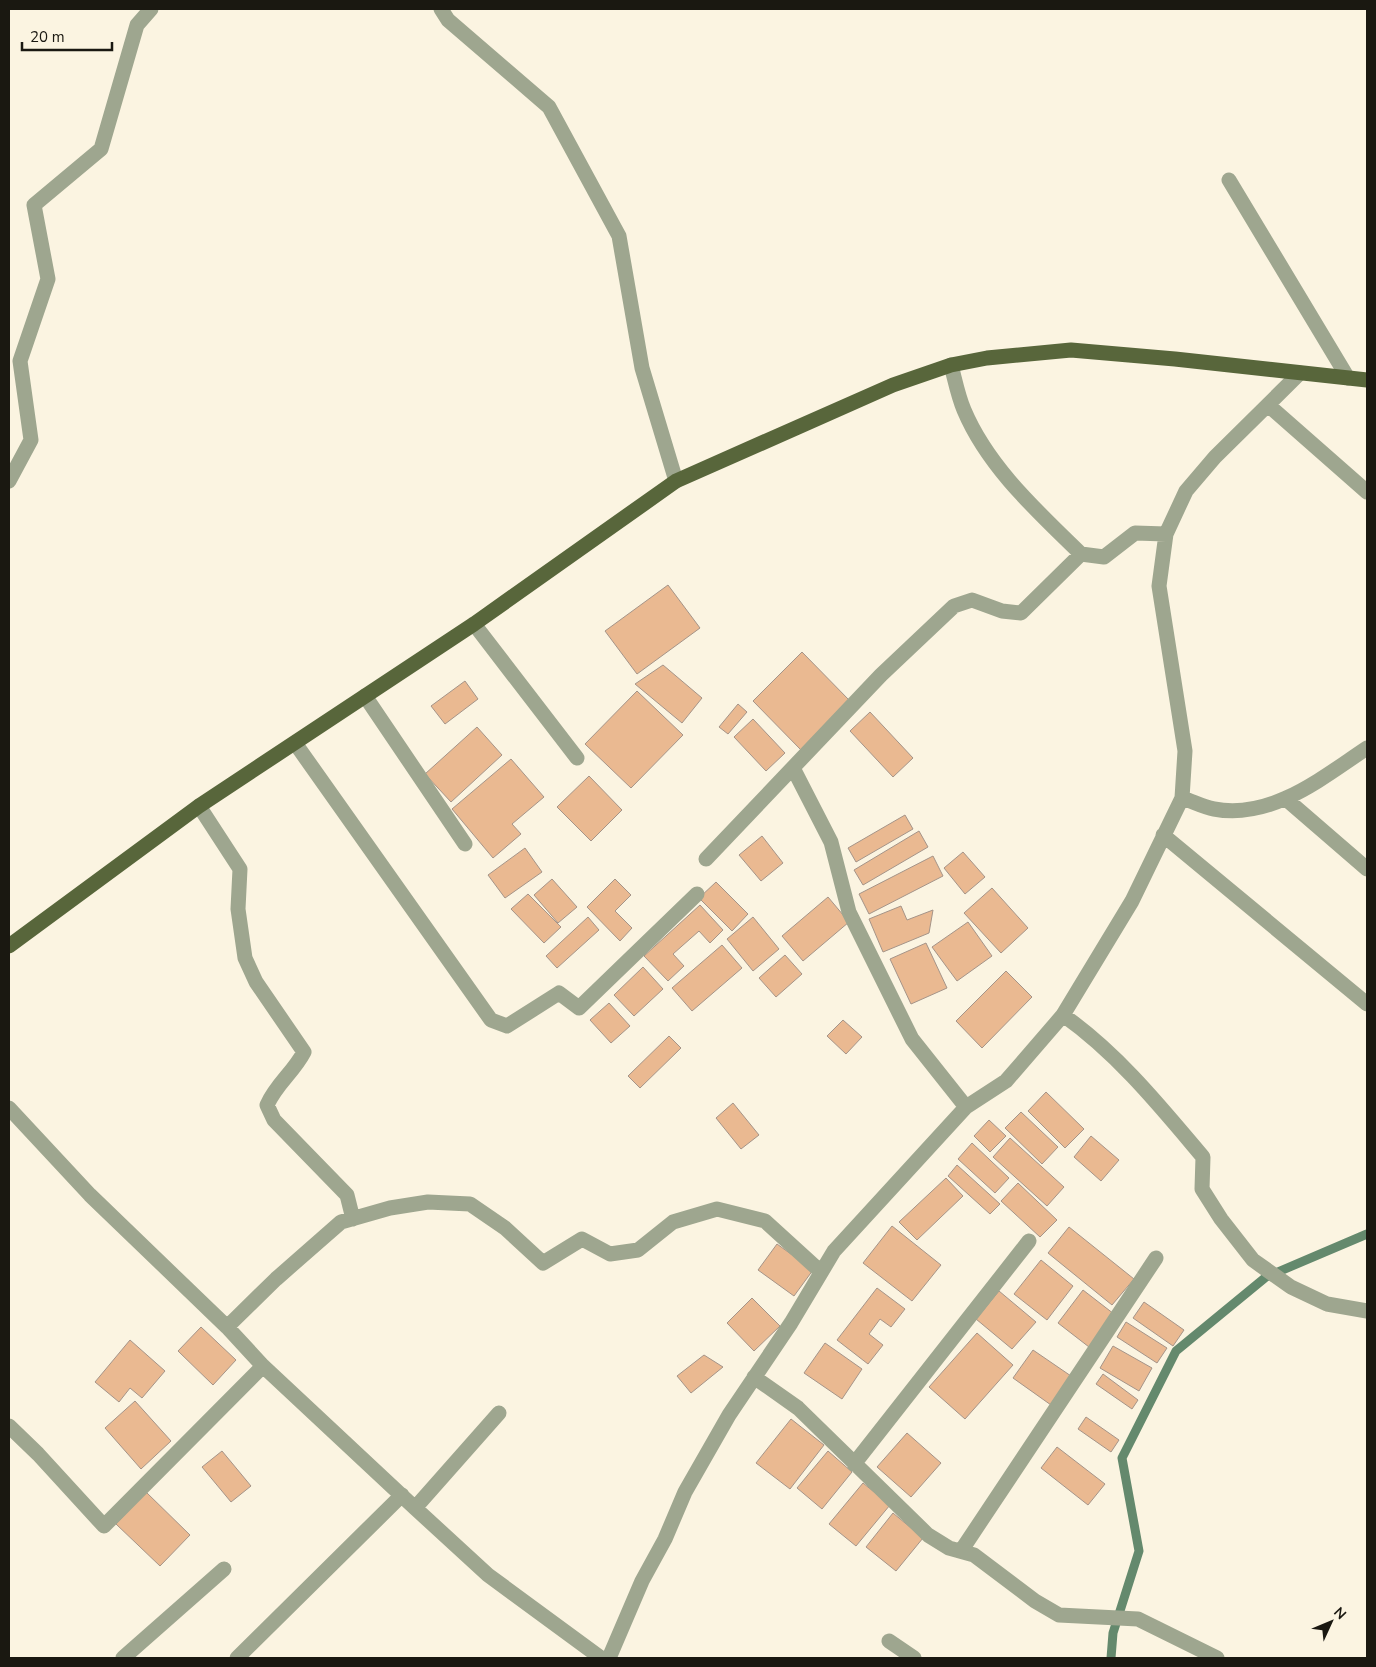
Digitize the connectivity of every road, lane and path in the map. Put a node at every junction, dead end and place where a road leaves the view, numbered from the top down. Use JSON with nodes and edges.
{"nodes":[{"id":1,"x":151,"y":9,"type":"edge"},
{"id":2,"x":441,"y":9,"type":"edge"},
{"id":3,"x":1229,"y":180,"type":"dead end"},
{"id":4,"x":951,"y":366,"type":"junction"},
{"id":5,"x":1300,"y":373,"type":"junction"},
{"id":6,"x":1348,"y":378,"type":"junction"},
{"id":7,"x":1367,"y":380,"type":"edge"},
{"id":8,"x":1268,"y":404,"type":"junction"},
{"id":9,"x":9,"y":481,"type":"edge"},
{"id":10,"x":676,"y":481,"type":"junction"},
{"id":11,"x":1367,"y":492,"type":"edge"},
{"id":12,"x":1166,"y":534,"type":"junction"},
{"id":13,"x":1081,"y":554,"type":"junction"},
{"id":14,"x":474,"y":624,"type":"junction"},
{"id":15,"x":365,"y":696,"type":"junction"},
{"id":16,"x":295,"y":743,"type":"junction"},
{"id":17,"x":1367,"y":748,"type":"edge"},
{"id":18,"x":577,"y":758,"type":"dead end"},
{"id":19,"x":793,"y":768,"type":"junction"},
{"id":20,"x":1182,"y":798,"type":"junction"},
{"id":21,"x":1286,"y":799,"type":"junction"},
{"id":22,"x":199,"y":806,"type":"junction"},
{"id":23,"x":1163,"y":835,"type":"junction"},
{"id":24,"x":465,"y":844,"type":"dead end"},
{"id":25,"x":706,"y":859,"type":"dead end"},
{"id":26,"x":1367,"y":869,"type":"edge"},
{"id":27,"x":697,"y":894,"type":"dead end"},
{"id":28,"x":9,"y":946,"type":"edge"},
{"id":29,"x":1367,"y":1004,"type":"edge"},
{"id":30,"x":1063,"y":1015,"type":"junction"},
{"id":31,"x":966,"y":1106,"type":"junction"},
{"id":32,"x":9,"y":1108,"type":"edge"},
{"id":33,"x":353,"y":1219,"type":"junction"},
{"id":34,"x":1029,"y":1241,"type":"dead end"},
{"id":35,"x":1156,"y":1258,"type":"dead end"},
{"id":36,"x":821,"y":1272,"type":"junction"},
{"id":37,"x":1367,"y":1311,"type":"edge"},
{"id":38,"x":227,"y":1327,"type":"junction"},
{"id":39,"x":263,"y":1366,"type":"junction"},
{"id":40,"x":754,"y":1377,"type":"junction"},
{"id":41,"x":499,"y":1413,"type":"dead end"},
{"id":42,"x":9,"y":1426,"type":"edge"},
{"id":43,"x":854,"y":1464,"type":"junction"},
{"id":44,"x":402,"y":1495,"type":"junction"},
{"id":45,"x":415,"y":1508,"type":"junction"},
{"id":46,"x":961,"y":1551,"type":"junction"},
{"id":47,"x":224,"y":1569,"type":"dead end"},
{"id":48,"x":889,"y":1641,"type":"dead end"},
{"id":49,"x":123,"y":1658,"type":"edge"},
{"id":50,"x":237,"y":1658,"type":"edge"},
{"id":51,"x":602,"y":1658,"type":"edge"},
{"id":52,"x":608,"y":1658,"type":"edge"},
{"id":53,"x":914,"y":1658,"type":"edge"},
{"id":54,"x":1217,"y":1658,"type":"edge"}],
"edges":[{"from":1,"to":9,"type":"street"},
{"from":2,"to":10,"type":"street"},
{"from":3,"to":6,"type":"street"},
{"from":4,"to":5,"type":"main road"},
{"from":4,"to":10,"type":"main road"},
{"from":4,"to":13,"type":"street"},
{"from":5,"to":6,"type":"main road"},
{"from":5,"to":8,"type":"street"},
{"from":6,"to":7,"type":"main road"},
{"from":8,"to":11,"type":"street"},
{"from":8,"to":12,"type":"street"},
{"from":10,"to":14,"type":"main road"},
{"from":12,"to":13,"type":"street"},
{"from":12,"to":20,"type":"street"},
{"from":13,"to":19,"type":"street"},
{"from":14,"to":15,"type":"main road"},
{"from":14,"to":18,"type":"street"},
{"from":15,"to":16,"type":"main road"},
{"from":15,"to":24,"type":"street"},
{"from":16,"to":22,"type":"main road"},
{"from":16,"to":27,"type":"street"},
{"from":17,"to":21,"type":"street"},
{"from":19,"to":25,"type":"street"},
{"from":19,"to":31,"type":"street"},
{"from":20,"to":21,"type":"street"},
{"from":20,"to":23,"type":"street"},
{"from":21,"to":26,"type":"street"},
{"from":22,"to":28,"type":"main road"},
{"from":22,"to":33,"type":"street"},
{"from":23,"to":29,"type":"street"},
{"from":23,"to":30,"type":"street"},
{"from":30,"to":31,"type":"street"},
{"from":30,"to":37,"type":"street"},
{"from":31,"to":36,"type":"street"},
{"from":32,"to":38,"type":"street"},
{"from":33,"to":36,"type":"street"},
{"from":33,"to":38,"type":"street"},
{"from":34,"to":43,"type":"street"},
{"from":35,"to":46,"type":"street"},
{"from":36,"to":40,"type":"street"},
{"from":38,"to":39,"type":"street"},
{"from":39,"to":42,"type":"street"},
{"from":39,"to":44,"type":"street"},
{"from":40,"to":43,"type":"street"},
{"from":40,"to":52,"type":"street"},
{"from":41,"to":45,"type":"street"},
{"from":43,"to":46,"type":"street"},
{"from":44,"to":45,"type":"street"},
{"from":44,"to":50,"type":"street"},
{"from":45,"to":51,"type":"street"},
{"from":46,"to":54,"type":"street"},
{"from":47,"to":49,"type":"street"},
{"from":48,"to":53,"type":"street"}]}
